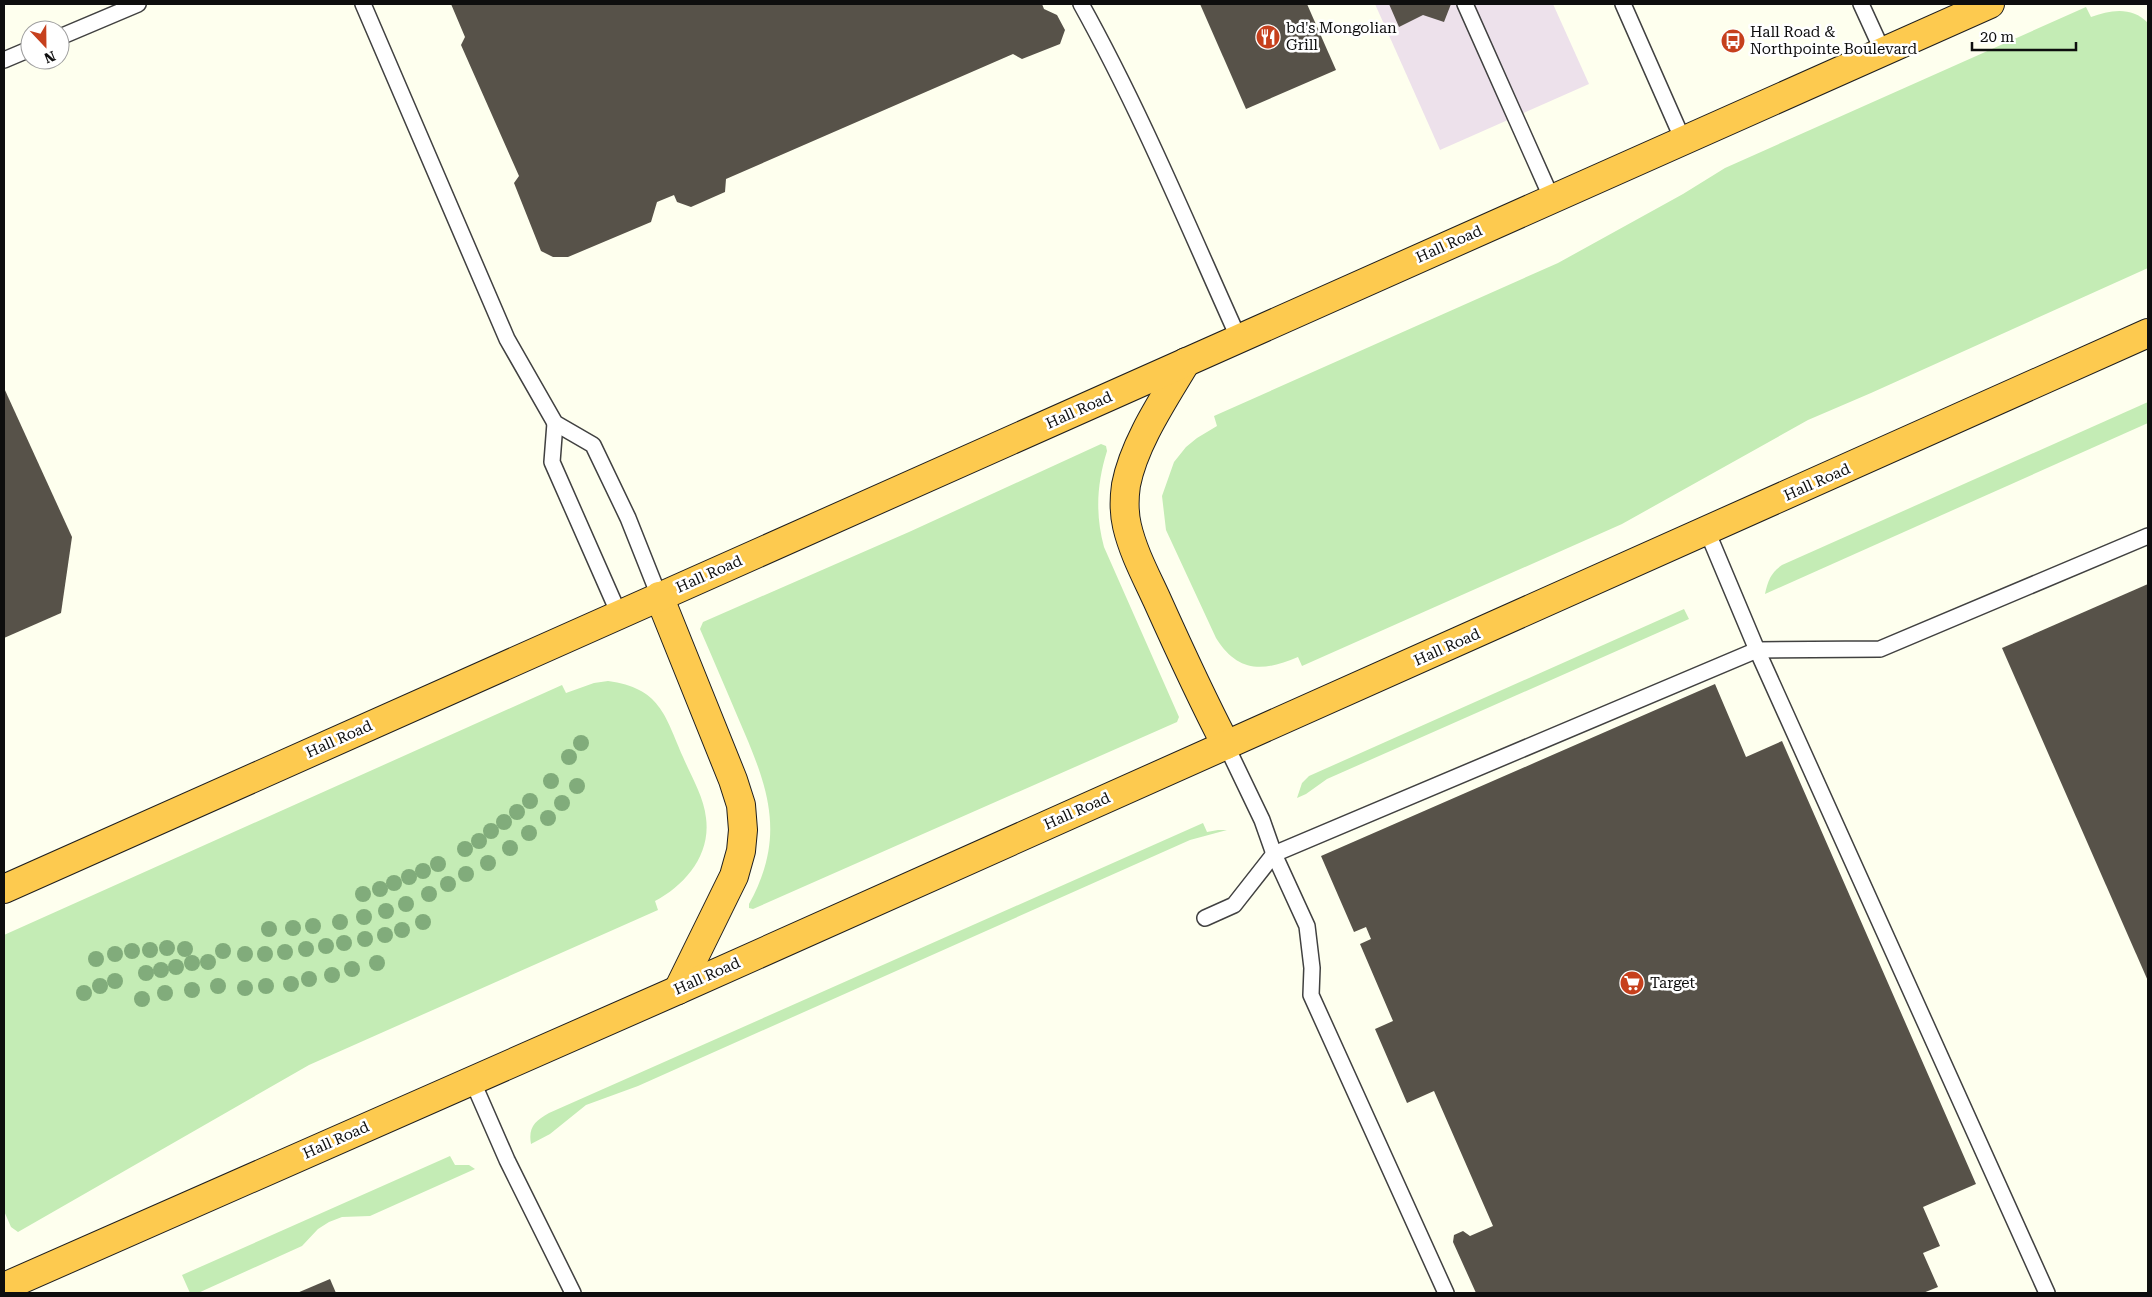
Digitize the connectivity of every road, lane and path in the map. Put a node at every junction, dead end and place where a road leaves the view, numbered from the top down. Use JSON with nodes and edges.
{"nodes":[{"id":1,"x":138,"y":4,"type":"edge"},
{"id":2,"x":362,"y":4,"type":"edge"},
{"id":3,"x":1081,"y":4,"type":"edge"},
{"id":4,"x":1465,"y":4,"type":"edge"},
{"id":5,"x":1623,"y":4,"type":"edge"},
{"id":6,"x":1861,"y":4,"type":"edge"},
{"id":7,"x":1990,"y":4,"type":"edge"},
{"id":8,"x":70,"y":33,"type":"edge"},
{"id":9,"x":1882,"y":52,"type":"junction"},
{"id":10,"x":20,"y":53,"type":"edge"},
{"id":11,"x":4,"y":60,"type":"edge"},
{"id":12,"x":1683,"y":140,"type":"junction"},
{"id":13,"x":1552,"y":198,"type":"junction"},
{"id":14,"x":2148,"y":333,"type":"edge"},
{"id":15,"x":1239,"y":339,"type":"junction"},
{"id":16,"x":1186,"y":362,"type":"junction"},
{"id":17,"x":555,"y":423,"type":"junction"},
{"id":18,"x":1706,"y":531,"type":"junction"},
{"id":19,"x":2148,"y":536,"type":"edge"},
{"id":20,"x":659,"y":596,"type":"junction"},
{"id":21,"x":620,"y":614,"type":"junction"},
{"id":22,"x":1757,"y":650,"type":"junction"},
{"id":23,"x":1226,"y":744,"type":"junction"},
{"id":24,"x":1274,"y":854,"type":"junction"},
{"id":25,"x":4,"y":889,"type":"edge"},
{"id":26,"x":1205,"y":918,"type":"dead end"},
{"id":27,"x":678,"y":990,"type":"junction"},
{"id":28,"x":472,"y":1080,"type":"junction"},
{"id":29,"x":4,"y":1287,"type":"edge"},
{"id":30,"x":573,"y":1293,"type":"edge"},
{"id":31,"x":1446,"y":1293,"type":"edge"},
{"id":32,"x":2046,"y":1293,"type":"edge"}],
"edges":[{"from":1,"to":8,"type":"lane"},
{"from":2,"to":17,"type":"lane"},
{"from":3,"to":15,"type":"lane"},
{"from":4,"to":13,"type":"lane"},
{"from":5,"to":12,"type":"lane"},
{"from":6,"to":9,"type":"lane"},
{"from":7,"to":9,"type":"highway","name":"Hall Road"},
{"from":9,"to":12,"type":"highway","name":"Hall Road"},
{"from":10,"to":11,"type":"lane"},
{"from":12,"to":13,"type":"highway","name":"Hall Road"},
{"from":13,"to":15,"type":"highway","name":"Hall Road"},
{"from":14,"to":18,"type":"highway","name":"Hall Road"},
{"from":15,"to":16,"type":"highway","name":"Hall Road"},
{"from":16,"to":20,"type":"highway","name":"Hall Road"},
{"from":16,"to":23,"type":"highway"},
{"from":17,"to":20,"type":"lane"},
{"from":17,"to":21,"type":"lane"},
{"from":18,"to":22,"type":"lane"},
{"from":18,"to":23,"type":"highway","name":"Hall Road"},
{"from":19,"to":22,"type":"lane"},
{"from":20,"to":21,"type":"highway","name":"Hall Road"},
{"from":20,"to":27,"type":"highway"},
{"from":21,"to":25,"type":"highway","name":"Hall Road"},
{"from":22,"to":24,"type":"lane"},
{"from":22,"to":32,"type":"lane"},
{"from":23,"to":24,"type":"lane"},
{"from":23,"to":27,"type":"highway","name":"Hall Road"},
{"from":24,"to":26,"type":"lane"},
{"from":24,"to":31,"type":"lane"},
{"from":27,"to":28,"type":"highway","name":"Hall Road"},
{"from":28,"to":29,"type":"highway","name":"Hall Road"},
{"from":28,"to":30,"type":"lane"}]}
